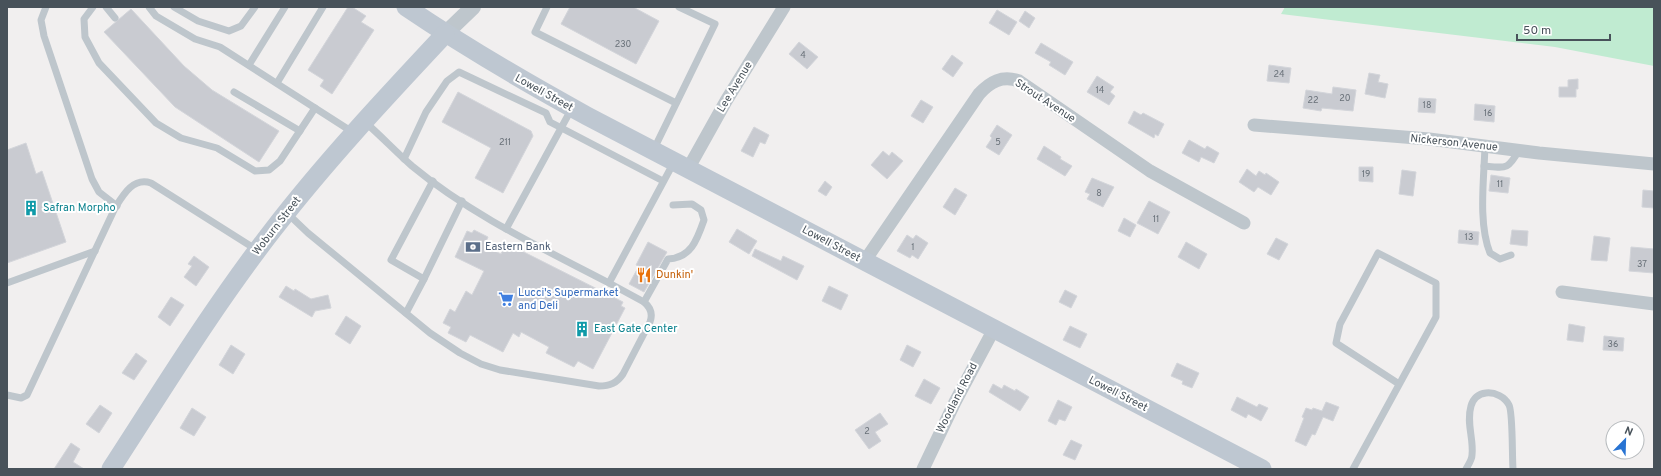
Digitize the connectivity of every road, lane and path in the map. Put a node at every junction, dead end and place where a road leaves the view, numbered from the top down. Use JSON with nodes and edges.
{"nodes":[{"id":1,"x":46,"y":7,"type":"edge"},
{"id":2,"x":93,"y":7,"type":"edge"},
{"id":3,"x":106,"y":7,"type":"edge"},
{"id":4,"x":149,"y":7,"type":"edge"},
{"id":5,"x":174,"y":7,"type":"edge"},
{"id":6,"x":255,"y":7,"type":"edge"},
{"id":7,"x":285,"y":7,"type":"edge"},
{"id":8,"x":323,"y":7,"type":"edge"},
{"id":9,"x":406,"y":7,"type":"edge"},
{"id":10,"x":473,"y":7,"type":"edge"},
{"id":11,"x":547,"y":7,"type":"edge"},
{"id":12,"x":679,"y":7,"type":"edge"},
{"id":13,"x":784,"y":7,"type":"edge"},
{"id":14,"x":116,"y":18,"type":"dead end"},
{"id":15,"x":445,"y":34,"type":"junction"},
{"id":16,"x":249,"y":65,"type":"junction"},
{"id":17,"x":277,"y":83,"type":"junction"},
{"id":18,"x":234,"y":92,"type":"dead end"},
{"id":19,"x":676,"y":103,"type":"junction"},
{"id":20,"x":549,"y":105,"type":"junction"},
{"id":21,"x":315,"y":108,"type":"junction"},
{"id":22,"x":572,"y":108,"type":"junction"},
{"id":23,"x":1254,"y":125,"type":"dead end"},
{"id":24,"x":562,"y":127,"type":"junction"},
{"id":25,"x":360,"y":128,"type":"junction"},
{"id":26,"x":300,"y":130,"type":"junction"},
{"id":27,"x":1485,"y":146,"type":"junction"},
{"id":28,"x":1519,"y":150,"type":"junction"},
{"id":29,"x":653,"y":151,"type":"junction"},
{"id":30,"x":404,"y":159,"type":"junction"},
{"id":31,"x":1654,"y":164,"type":"edge"},
{"id":32,"x":681,"y":166,"type":"junction"},
{"id":33,"x":1484,"y":166,"type":"junction"},
{"id":34,"x":433,"y":181,"type":"junction"},
{"id":35,"x":663,"y":181,"type":"junction"},
{"id":36,"x":462,"y":201,"type":"junction"},
{"id":37,"x":673,"y":205,"type":"dead end"},
{"id":38,"x":117,"y":206,"type":"junction"},
{"id":39,"x":286,"y":213,"type":"junction"},
{"id":40,"x":1244,"y":223,"type":"dead end"},
{"id":41,"x":506,"y":229,"type":"junction"},
{"id":42,"x":257,"y":250,"type":"junction"},
{"id":43,"x":95,"y":251,"type":"junction"},
{"id":44,"x":1511,"y":255,"type":"dead end"},
{"id":45,"x":864,"y":262,"type":"junction"},
{"id":46,"x":424,"y":279,"type":"junction"},
{"id":47,"x":7,"y":283,"type":"edge"},
{"id":48,"x":609,"y":283,"type":"junction"},
{"id":49,"x":1562,"y":292,"type":"dead end"},
{"id":50,"x":644,"y":302,"type":"junction"},
{"id":51,"x":1654,"y":304,"type":"edge"},
{"id":52,"x":406,"y":313,"type":"junction"},
{"id":53,"x":994,"y":329,"type":"junction"},
{"id":54,"x":1399,"y":384,"type":"junction"},
{"id":55,"x":7,"y":395,"type":"edge"},
{"id":56,"x":111,"y":469,"type":"edge"},
{"id":57,"x":923,"y":469,"type":"edge"},
{"id":58,"x":1262,"y":469,"type":"edge"},
{"id":59,"x":1353,"y":469,"type":"edge"},
{"id":60,"x":1466,"y":469,"type":"edge"},
{"id":61,"x":1513,"y":469,"type":"edge"}],
"edges":[{"from":1,"to":38,"type":"lane"},
{"from":2,"to":26,"type":"lane"},
{"from":3,"to":14,"type":"lane"},
{"from":4,"to":16,"type":"lane"},
{"from":5,"to":6,"type":"lane"},
{"from":7,"to":16,"type":"lane"},
{"from":8,"to":17,"type":"lane"},
{"from":9,"to":15,"type":"main road","name":"Lowell Street"},
{"from":10,"to":15,"type":"street","name":"Woburn Street"},
{"from":11,"to":19,"type":"lane"},
{"from":12,"to":19,"type":"lane"},
{"from":13,"to":32,"type":"street","name":"Lee Avenue"},
{"from":15,"to":20,"type":"main road","name":"Lowell Street"},
{"from":15,"to":25,"type":"main road","name":"Woburn Street"},
{"from":16,"to":17,"type":"lane"},
{"from":17,"to":21,"type":"lane"},
{"from":18,"to":26,"type":"lane"},
{"from":19,"to":29,"type":"lane"},
{"from":20,"to":22,"type":"main road","name":"Lowell Street"},
{"from":20,"to":24,"type":"lane"},
{"from":20,"to":30,"type":"lane"},
{"from":21,"to":25,"type":"lane"},
{"from":21,"to":26,"type":"lane"},
{"from":22,"to":24,"type":"lane"},
{"from":22,"to":29,"type":"main road","name":"Lowell Street"},
{"from":23,"to":27,"type":"street","name":"Nickerson Avenue"},
{"from":24,"to":35,"type":"lane"},
{"from":24,"to":41,"type":"lane"},
{"from":25,"to":30,"type":"lane"},
{"from":25,"to":39,"type":"main road","name":"Woburn Street"},
{"from":27,"to":28,"type":"street","name":"Nickerson Avenue"},
{"from":27,"to":33,"type":"lane"},
{"from":28,"to":31,"type":"street","name":"Nickerson Avenue"},
{"from":28,"to":33,"type":"lane"},
{"from":29,"to":32,"type":"main road","name":"Lowell Street"},
{"from":30,"to":34,"type":"lane"},
{"from":32,"to":35,"type":"lane"},
{"from":32,"to":45,"type":"main road","name":"Lowell Street"},
{"from":33,"to":44,"type":"lane"},
{"from":34,"to":36,"type":"lane"},
{"from":34,"to":46,"type":"lane"},
{"from":35,"to":48,"type":"lane"},
{"from":36,"to":41,"type":"lane"},
{"from":36,"to":46,"type":"lane"},
{"from":37,"to":50,"type":"lane"},
{"from":38,"to":42,"type":"lane"},
{"from":38,"to":43,"type":"lane"},
{"from":39,"to":42,"type":"main road","name":"Woburn Street"},
{"from":39,"to":52,"type":"lane"},
{"from":40,"to":45,"type":"street","name":"Strout Avenue"},
{"from":41,"to":48,"type":"lane"},
{"from":42,"to":56,"type":"main road","name":"Woburn Street"},
{"from":43,"to":47,"type":"lane"},
{"from":43,"to":55,"type":"lane"},
{"from":45,"to":53,"type":"main road","name":"Lowell Street"},
{"from":46,"to":52,"type":"lane"},
{"from":48,"to":50,"type":"lane"},
{"from":49,"to":51,"type":"street"},
{"from":50,"to":52,"type":"lane"},
{"from":53,"to":57,"type":"street","name":"Woodland Road"},
{"from":53,"to":58,"type":"main road","name":"Lowell Street"},
{"from":54,"to":54,"type":"lane"},
{"from":54,"to":59,"type":"lane"},
{"from":60,"to":61,"type":"lane"}]}
